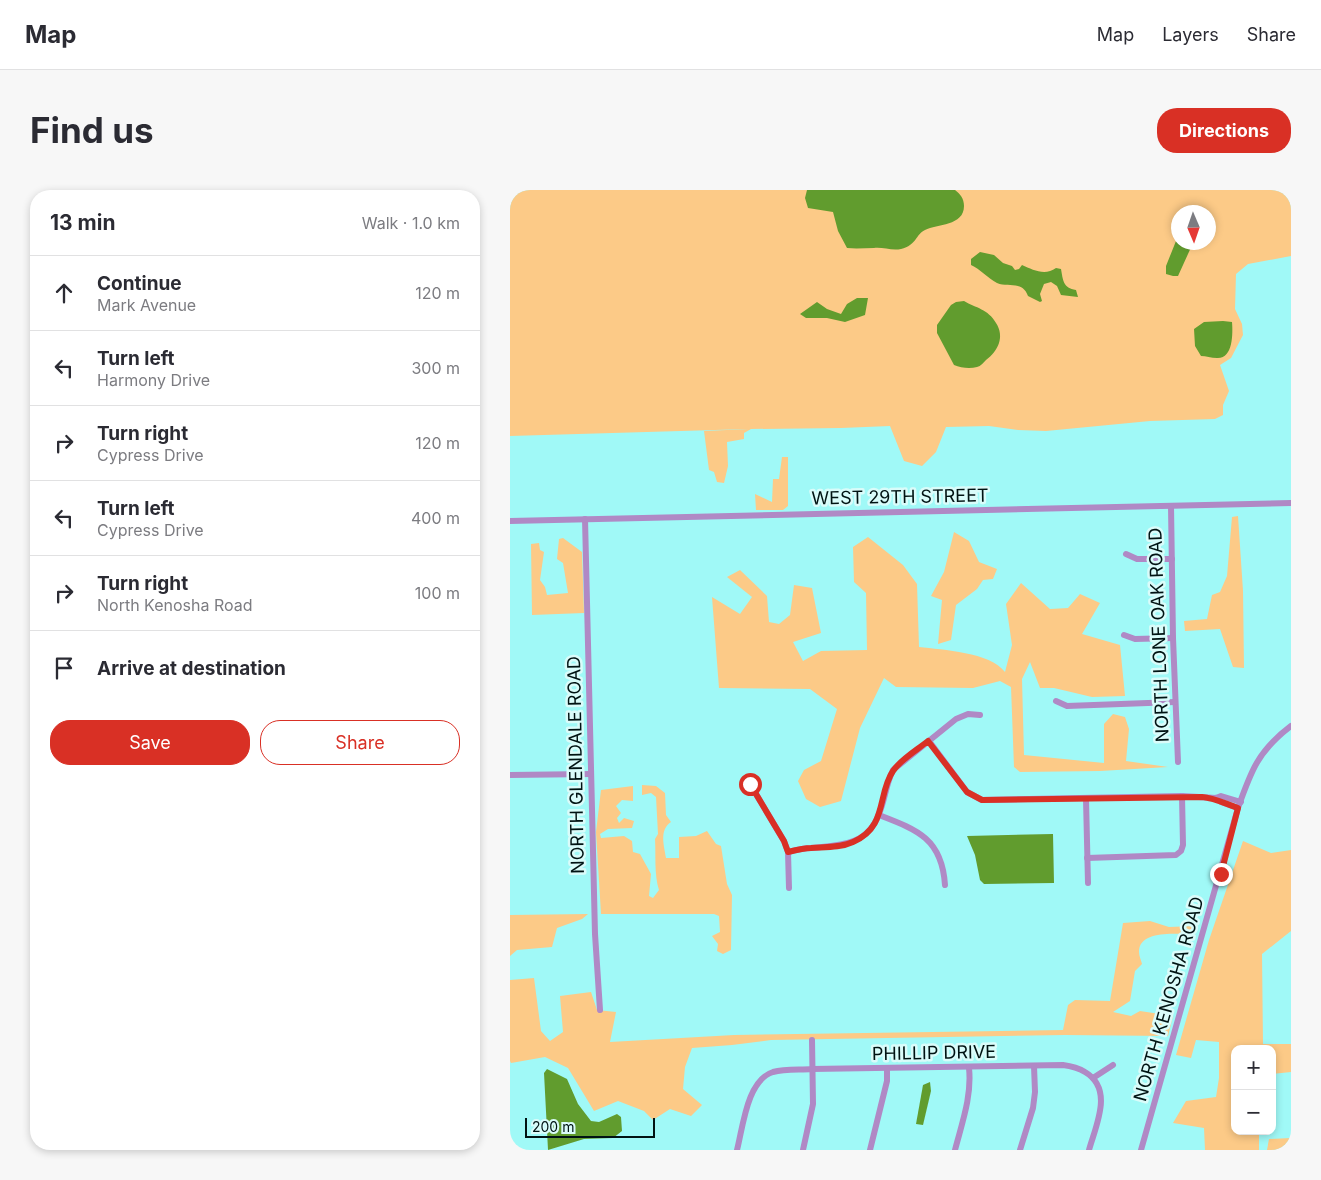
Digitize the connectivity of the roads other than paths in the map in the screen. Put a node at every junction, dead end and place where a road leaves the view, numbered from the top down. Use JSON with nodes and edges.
{"nodes":[{"id":1,"x":1291,"y":503,"type":"edge"},
{"id":2,"x":1171,"y":506,"type":"junction"},
{"id":3,"x":585,"y":519,"type":"junction"},
{"id":4,"x":510,"y":521,"type":"edge"},
{"id":5,"x":1126,"y":554,"type":"dead end"},
{"id":6,"x":1172,"y":559,"type":"junction"},
{"id":7,"x":1124,"y":635,"type":"dead end"},
{"id":8,"x":1173,"y":638,"type":"junction"},
{"id":9,"x":1056,"y":700,"type":"dead end"},
{"id":10,"x":1176,"y":702,"type":"junction"},
{"id":11,"x":980,"y":715,"type":"dead end"},
{"id":12,"x":1291,"y":726,"type":"edge"},
{"id":13,"x":928,"y":741,"type":"junction"},
{"id":14,"x":1178,"y":762,"type":"dead end"},
{"id":15,"x":591,"y":774,"type":"junction"},
{"id":16,"x":510,"y":775,"type":"edge"},
{"id":17,"x":750,"y":784,"type":"dead end"},
{"id":18,"x":1182,"y":796,"type":"junction"},
{"id":19,"x":1086,"y":799,"type":"junction"},
{"id":20,"x":1239,"y":805,"type":"junction"},
{"id":21,"x":879,"y":815,"type":"junction"},
{"id":22,"x":788,"y":852,"type":"junction"},
{"id":23,"x":1087,"y":858,"type":"junction"},
{"id":24,"x":1088,"y":883,"type":"dead end"},
{"id":25,"x":945,"y":885,"type":"dead end"},
{"id":26,"x":790,"y":888,"type":"dead end"},
{"id":27,"x":600,"y":1010,"type":"dead end"},
{"id":28,"x":812,"y":1040,"type":"dead end"},
{"id":29,"x":1113,"y":1064,"type":"dead end"},
{"id":30,"x":1034,"y":1066,"type":"junction"},
{"id":31,"x":969,"y":1068,"type":"junction"},
{"id":32,"x":812,"y":1069,"type":"junction"},
{"id":33,"x":887,"y":1069,"type":"junction"},
{"id":34,"x":1094,"y":1078,"type":"junction"},
{"id":35,"x":737,"y":1150,"type":"edge"},
{"id":36,"x":803,"y":1150,"type":"edge"},
{"id":37,"x":870,"y":1150,"type":"edge"},
{"id":38,"x":955,"y":1150,"type":"edge"},
{"id":39,"x":1020,"y":1150,"type":"edge"},
{"id":40,"x":1089,"y":1150,"type":"edge"},
{"id":41,"x":1141,"y":1150,"type":"edge"}],
"edges":[{"from":1,"to":2,"type":"street","name":"WEST 29TH STREET"},
{"from":2,"to":3,"type":"street","name":"WEST 29TH STREET"},
{"from":2,"to":6,"type":"street","name":"NORTH LONE OAK ROAD"},
{"from":3,"to":4,"type":"street","name":"WEST 29TH STREET"},
{"from":3,"to":15,"type":"street","name":"NORTH GLENDALE ROAD"},
{"from":5,"to":6,"type":"street"},
{"from":6,"to":8,"type":"street","name":"NORTH LONE OAK ROAD"},
{"from":7,"to":8,"type":"street"},
{"from":8,"to":10,"type":"street","name":"NORTH LONE OAK ROAD"},
{"from":9,"to":10,"type":"street"},
{"from":10,"to":14,"type":"street","name":"NORTH LONE OAK ROAD"},
{"from":11,"to":13,"type":"street"},
{"from":12,"to":20,"type":"street","name":"NORTH KENOSHA ROAD"},
{"from":13,"to":19,"type":"street"},
{"from":13,"to":21,"type":"street"},
{"from":15,"to":16,"type":"street"},
{"from":15,"to":27,"type":"street","name":"NORTH GLENDALE ROAD"},
{"from":17,"to":22,"type":"street"},
{"from":18,"to":19,"type":"street"},
{"from":18,"to":20,"type":"street"},
{"from":18,"to":23,"type":"street"},
{"from":19,"to":23,"type":"street"},
{"from":20,"to":41,"type":"street","name":"NORTH KENOSHA ROAD"},
{"from":21,"to":22,"type":"street"},
{"from":21,"to":25,"type":"street"},
{"from":22,"to":26,"type":"street"},
{"from":23,"to":24,"type":"street"},
{"from":28,"to":32,"type":"street"},
{"from":29,"to":34,"type":"street"},
{"from":30,"to":31,"type":"street","name":"PHILLIP DRIVE"},
{"from":30,"to":34,"type":"street","name":"PHILLIP DRIVE"},
{"from":30,"to":39,"type":"street"},
{"from":31,"to":33,"type":"street","name":"PHILLIP DRIVE"},
{"from":31,"to":38,"type":"street"},
{"from":32,"to":33,"type":"street","name":"PHILLIP DRIVE"},
{"from":32,"to":35,"type":"street","name":"PHILLIP DRIVE"},
{"from":32,"to":36,"type":"street"},
{"from":33,"to":37,"type":"street"},
{"from":34,"to":40,"type":"street"}]}
